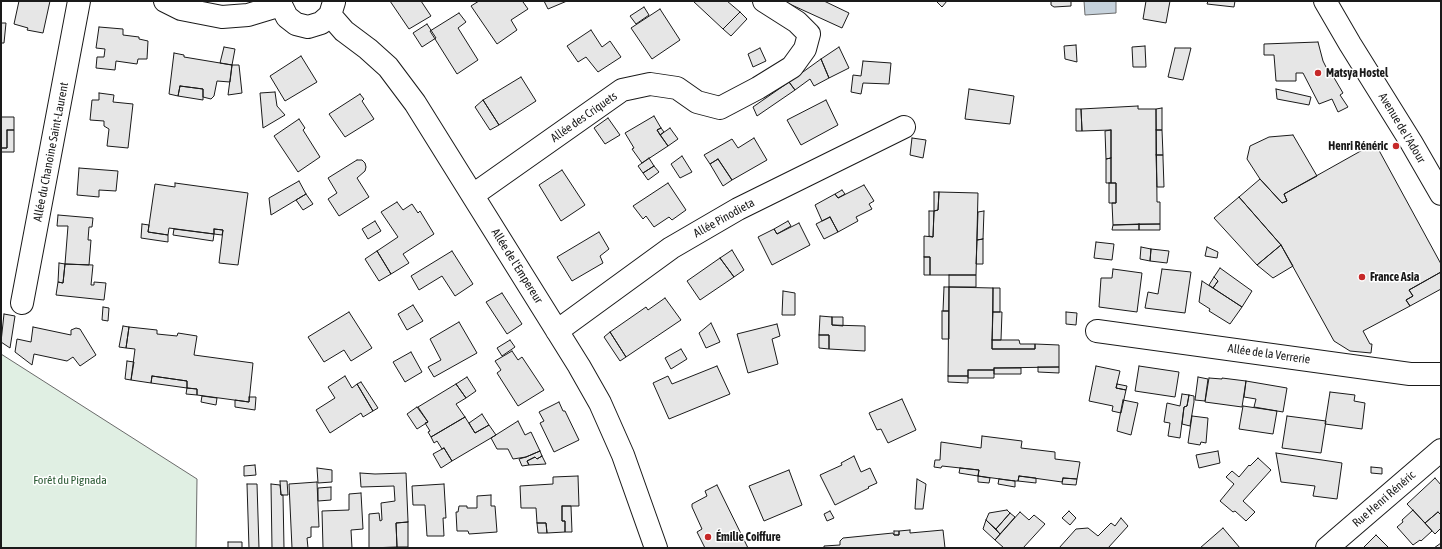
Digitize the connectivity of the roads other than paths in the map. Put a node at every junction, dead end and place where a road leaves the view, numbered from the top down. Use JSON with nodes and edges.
{"nodes":[{"id":1,"x":79,"y":1,"type":"edge"},
{"id":2,"x":165,"y":1,"type":"edge"},
{"id":3,"x":764,"y":1,"type":"edge"},
{"id":4,"x":1325,"y":1,"type":"edge"},
{"id":5,"x":281,"y":3,"type":"edge"},
{"id":6,"x":332,"y":8,"type":"edge"},
{"id":7,"x":904,"y":127,"type":"dead end"},
{"id":8,"x":1441,"y":194,"type":"edge"},
{"id":9,"x":473,"y":195,"type":"junction"},
{"id":10,"x":22,"y":303,"type":"dead end"},
{"id":11,"x":1096,"y":331,"type":"dead end"},
{"id":12,"x":557,"y":332,"type":"junction"},
{"id":13,"x":1441,"y":374,"type":"edge"},
{"id":14,"x":1441,"y":450,"type":"edge"},
{"id":15,"x":656,"y":548,"type":"edge"},
{"id":16,"x":1327,"y":548,"type":"edge"}],
"edges":[{"from":1,"to":10,"type":"street","name":"Allée du Chanoine Saint-Laurent"},
{"from":2,"to":5,"type":"street"},
{"from":3,"to":9,"type":"street","name":"Allée des Criquets"},
{"from":4,"to":8,"type":"street","name":"Avenue de l'Adour"},
{"from":5,"to":6,"type":"street"},
{"from":6,"to":9,"type":"street","name":"Allée de l'Empereur"},
{"from":7,"to":12,"type":"street","name":"Allée Pinodieta"},
{"from":9,"to":12,"type":"street","name":"Allée de l'Empereur"},
{"from":11,"to":13,"type":"street","name":"Allée de la Verrerie"},
{"from":12,"to":15,"type":"street","name":"Allée de l'Empereur"},
{"from":14,"to":16,"type":"street","name":"Rue Henri Rénéric"}]}
